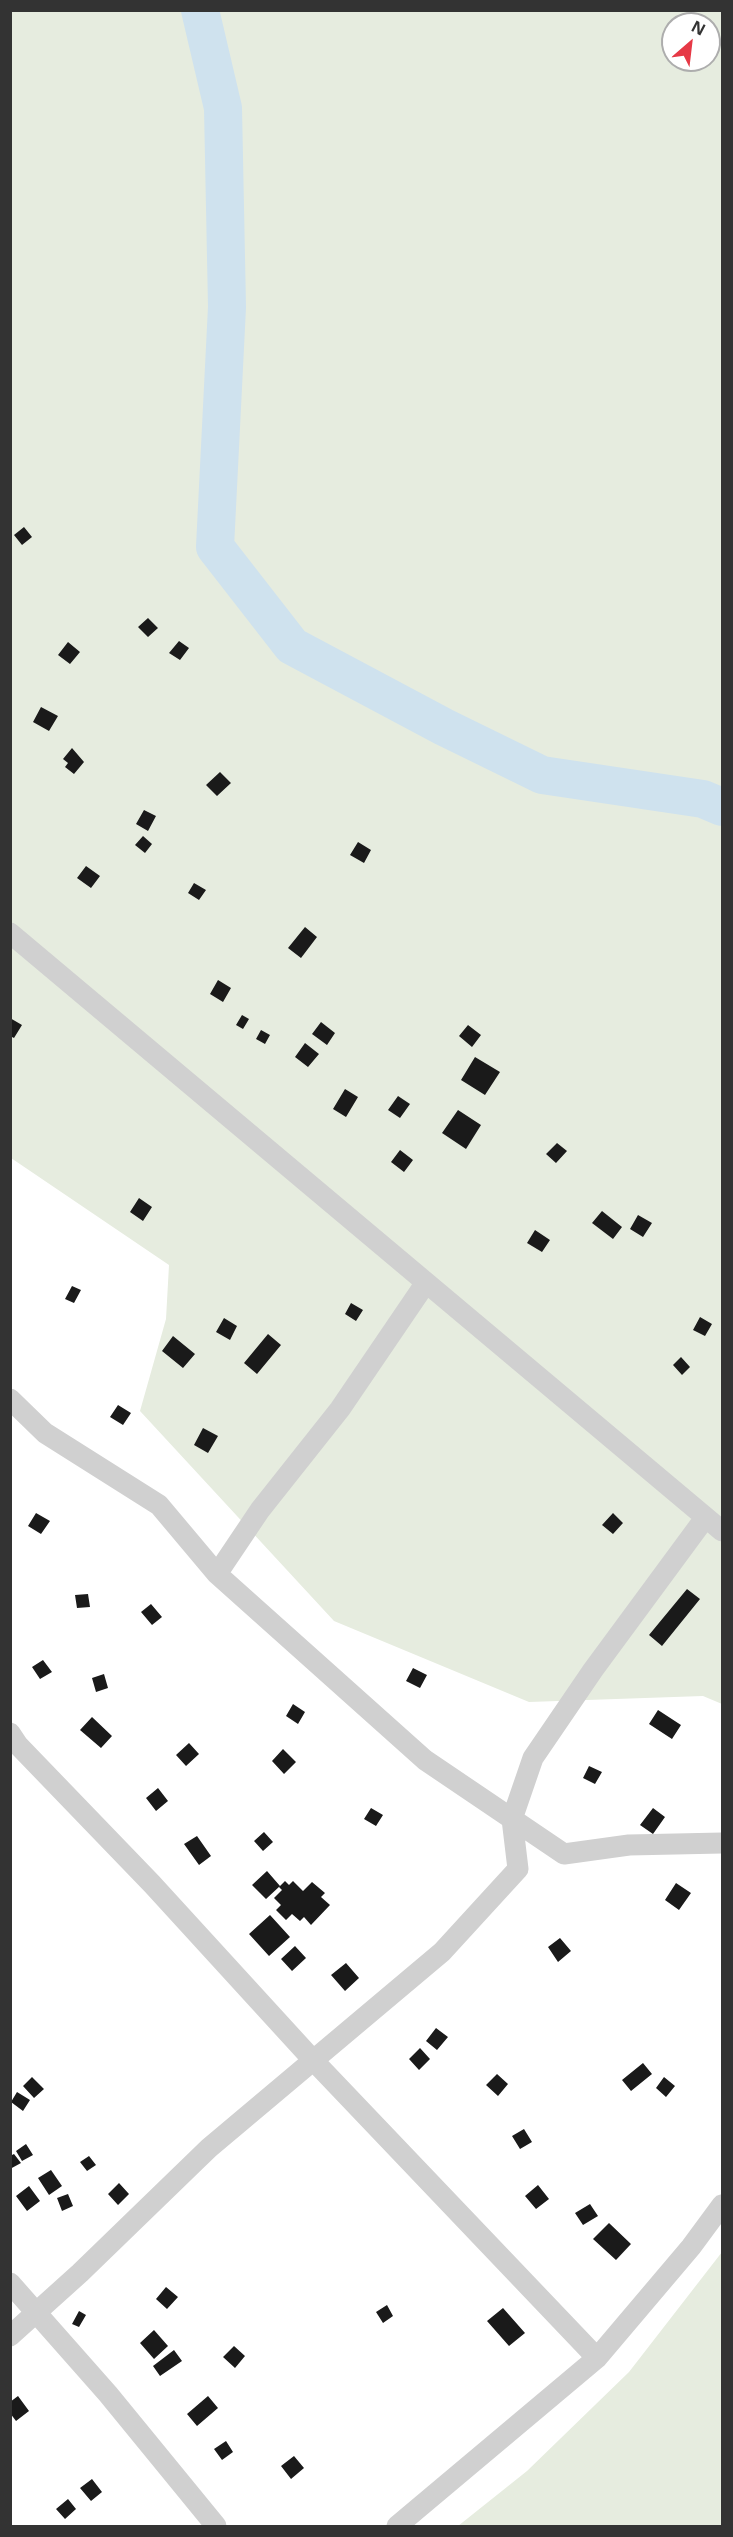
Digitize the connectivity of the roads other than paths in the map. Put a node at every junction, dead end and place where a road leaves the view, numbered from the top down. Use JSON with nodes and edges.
{"nodes":[{"id":1,"x":10,"y":933,"type":"edge"},
{"id":2,"x":425,"y":1284,"type":"junction"},
{"id":3,"x":10,"y":1399,"type":"edge"},
{"id":4,"x":705,"y":1518,"type":"junction"},
{"id":5,"x":723,"y":1531,"type":"edge"},
{"id":6,"x":217,"y":1574,"type":"junction"},
{"id":7,"x":10,"y":1733,"type":"edge"},
{"id":8,"x":512,"y":1819,"type":"junction"},
{"id":9,"x":723,"y":1843,"type":"edge"},
{"id":10,"x":312,"y":2059,"type":"junction"},
{"id":11,"x":723,"y":2205,"type":"edge"},
{"id":12,"x":10,"y":2283,"type":"edge"},
{"id":13,"x":36,"y":2314,"type":"junction"},
{"id":14,"x":10,"y":2336,"type":"edge"},
{"id":15,"x":597,"y":2358,"type":"junction"},
{"id":16,"x":216,"y":2526,"type":"edge"},
{"id":17,"x":398,"y":2526,"type":"edge"}],
"edges":[{"from":1,"to":2,"type":"street"},
{"from":2,"to":4,"type":"street"},
{"from":2,"to":6,"type":"street"},
{"from":3,"to":6,"type":"street"},
{"from":4,"to":5,"type":"street"},
{"from":4,"to":8,"type":"street"},
{"from":6,"to":8,"type":"street"},
{"from":7,"to":10,"type":"street"},
{"from":8,"to":9,"type":"street"},
{"from":8,"to":10,"type":"street"},
{"from":10,"to":13,"type":"street"},
{"from":10,"to":15,"type":"street"},
{"from":11,"to":15,"type":"street"},
{"from":12,"to":13,"type":"street"},
{"from":13,"to":14,"type":"street"},
{"from":13,"to":16,"type":"street"},
{"from":15,"to":17,"type":"street"}]}
